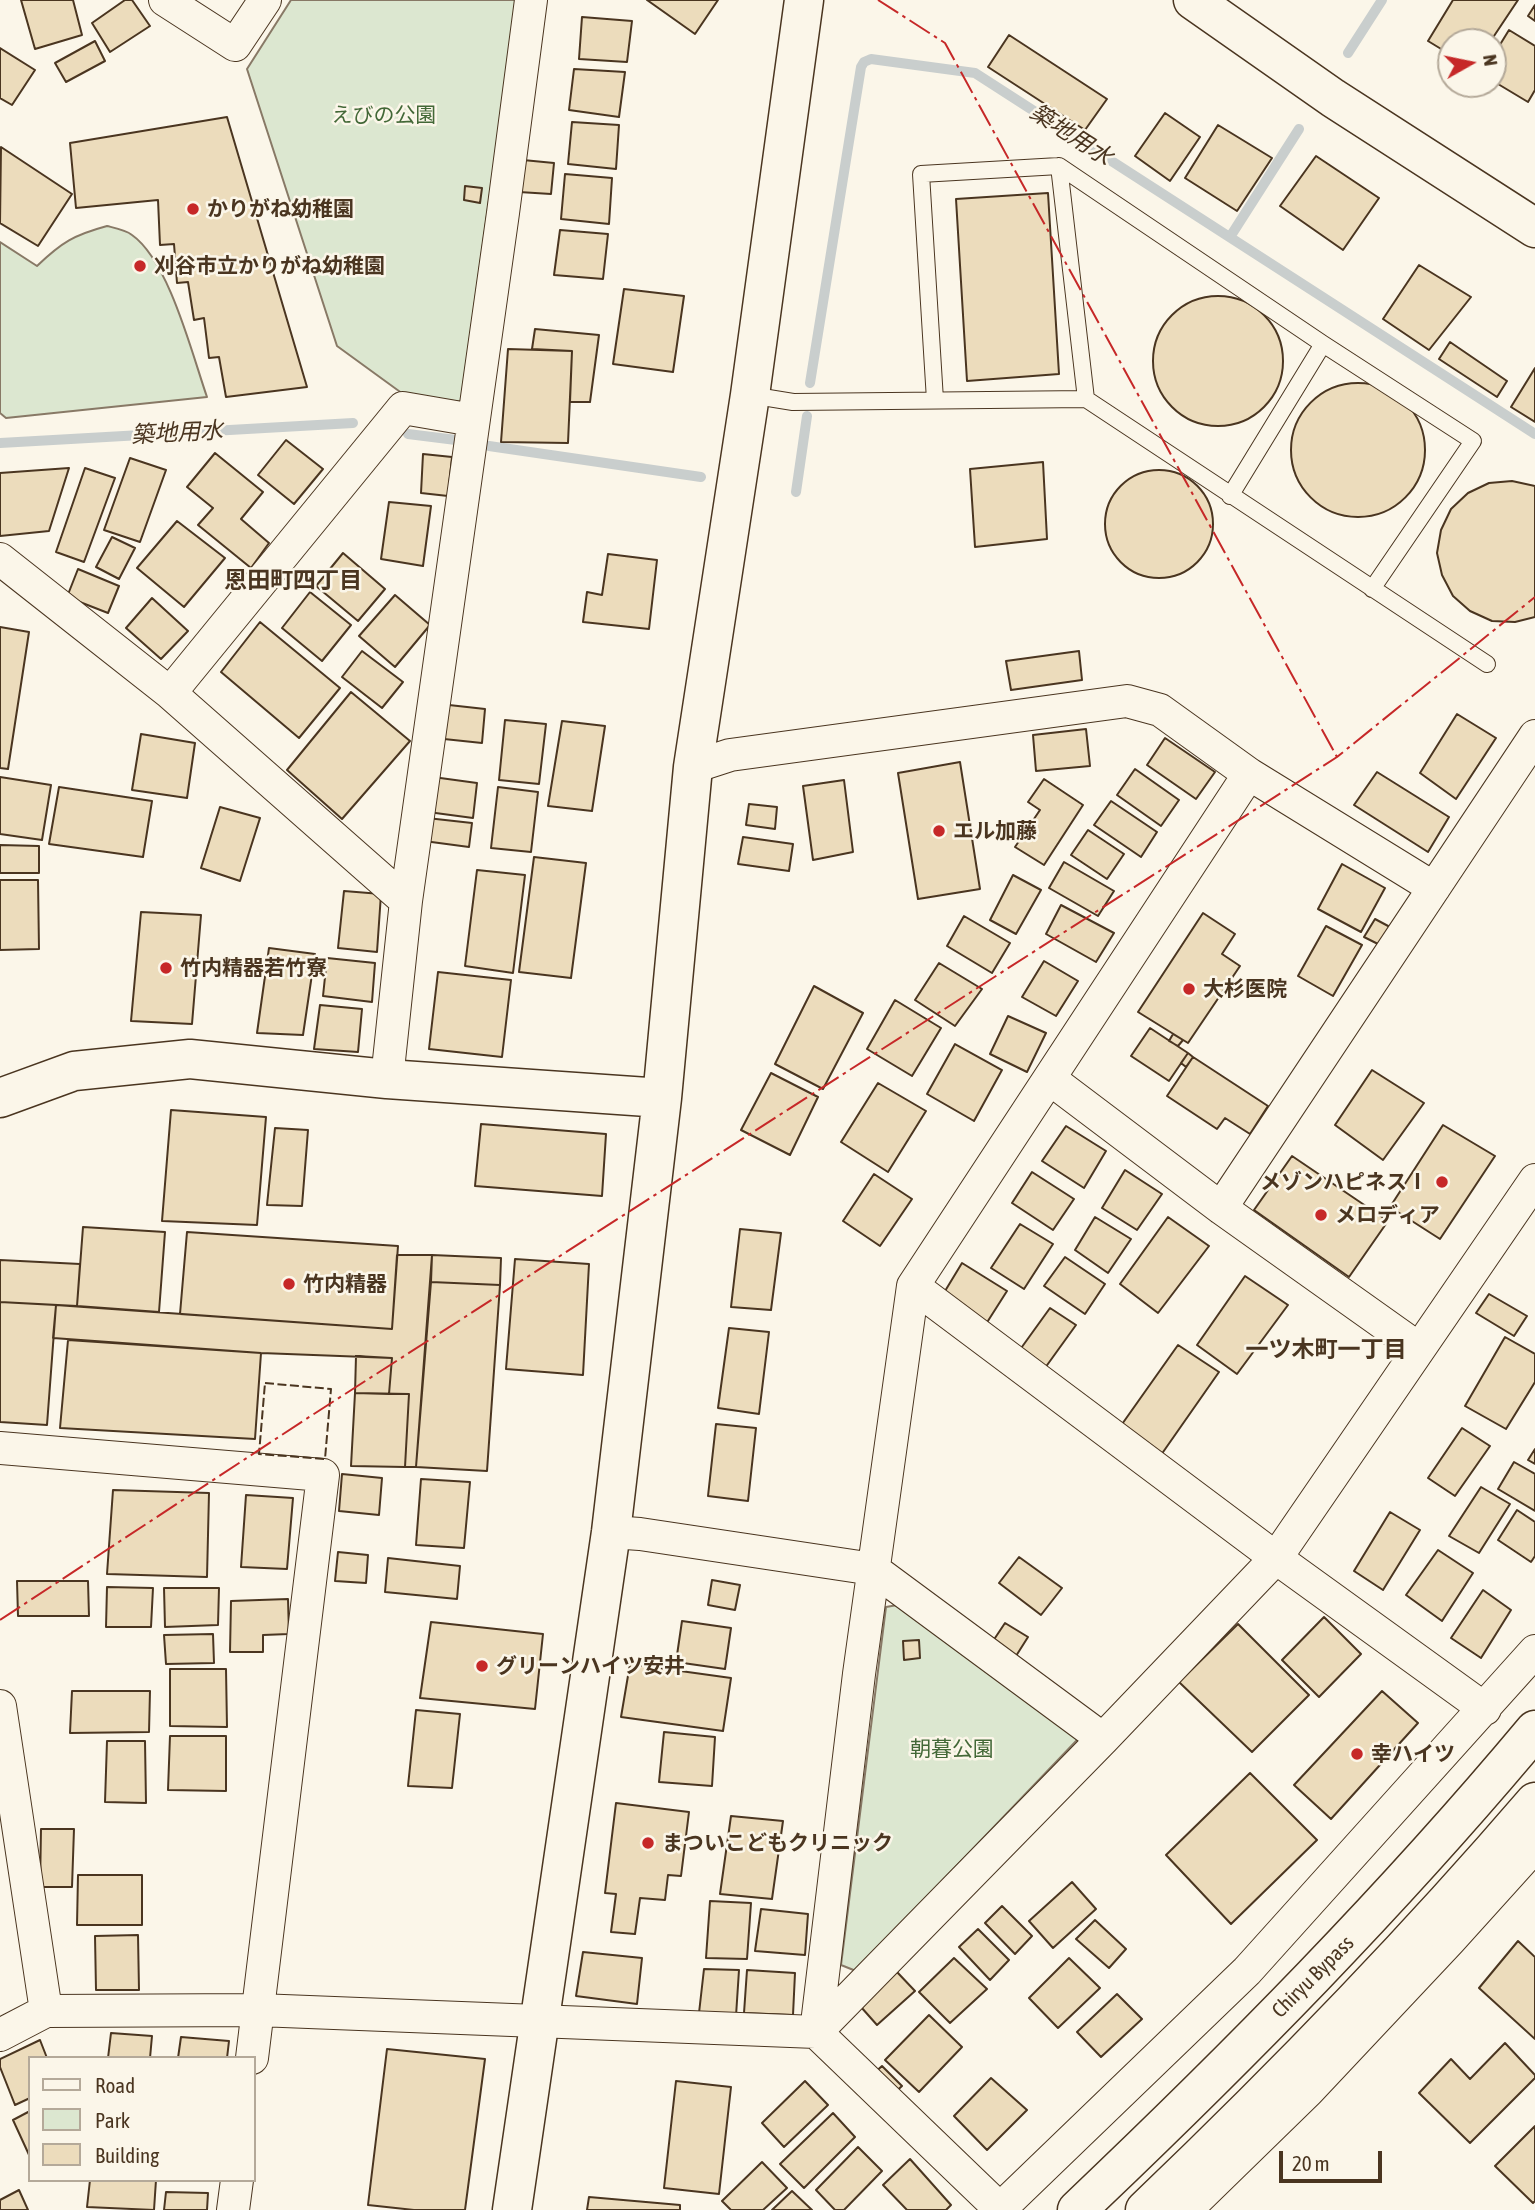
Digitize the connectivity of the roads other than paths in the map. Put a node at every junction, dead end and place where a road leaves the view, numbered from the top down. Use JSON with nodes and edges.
{"nodes":[{"id":1,"x":165,"y":0,"type":"edge"},
{"id":2,"x":265,"y":0,"type":"edge"},
{"id":3,"x":531,"y":0,"type":"edge"},
{"id":4,"x":804,"y":0,"type":"edge"},
{"id":5,"x":1193,"y":0,"type":"edge"},
{"id":6,"x":1059,"y":166,"type":"junction"},
{"id":7,"x":1535,"y":228,"type":"edge"},
{"id":8,"x":1323,"y":344,"type":"junction"},
{"id":9,"x":750,"y":396,"type":"junction"},
{"id":10,"x":1086,"y":399,"type":"junction"},
{"id":11,"x":935,"y":400,"type":"junction"},
{"id":12,"x":473,"y":420,"type":"junction"},
{"id":13,"x":1230,"y":496,"type":"junction"},
{"id":14,"x":0,"y":559,"type":"edge"},
{"id":15,"x":1372,"y":589,"type":"junction"},
{"id":16,"x":1487,"y":664,"type":"dead end"},
{"id":17,"x":170,"y":692,"type":"junction"},
{"id":18,"x":1535,"y":736,"type":"edge"},
{"id":19,"x":693,"y":767,"type":"junction"},
{"id":20,"x":1249,"y":774,"type":"junction"},
{"id":21,"x":1434,"y":888,"type":"junction"},
{"id":22,"x":405,"y":901,"type":"junction"},
{"id":23,"x":387,"y":1079,"type":"junction"},
{"id":24,"x":1050,"y":1079,"type":"junction"},
{"id":25,"x":0,"y":1098,"type":"edge"},
{"id":26,"x":662,"y":1098,"type":"junction"},
{"id":27,"x":1535,"y":1180,"type":"edge"},
{"id":28,"x":1221,"y":1208,"type":"junction"},
{"id":29,"x":913,"y":1286,"type":"junction"},
{"id":30,"x":1418,"y":1348,"type":"junction"},
{"id":31,"x":0,"y":1448,"type":"edge"},
{"id":32,"x":611,"y":1532,"type":"junction"},
{"id":33,"x":1276,"y":1558,"type":"junction"},
{"id":34,"x":873,"y":1569,"type":"junction"},
{"id":35,"x":1535,"y":1651,"type":"edge"},
{"id":36,"x":0,"y":1706,"type":"edge"},
{"id":37,"x":1485,"y":1709,"type":"junction"},
{"id":38,"x":1535,"y":1730,"type":"edge"},
{"id":39,"x":1103,"y":1739,"type":"junction"},
{"id":40,"x":1535,"y":1802,"type":"edge"},
{"id":41,"x":1535,"y":1846,"type":"edge"},
{"id":42,"x":258,"y":2010,"type":"junction"},
{"id":43,"x":46,"y":2011,"type":"junction"},
{"id":44,"x":540,"y":2022,"type":"junction"},
{"id":45,"x":816,"y":2032,"type":"junction"},
{"id":46,"x":0,"y":2035,"type":"edge"},
{"id":47,"x":252,"y":2056,"type":"edge"},
{"id":48,"x":236,"y":2182,"type":"edge"},
{"id":49,"x":233,"y":2210,"type":"edge"},
{"id":50,"x":512,"y":2210,"type":"edge"},
{"id":51,"x":999,"y":2210,"type":"edge"},
{"id":52,"x":1076,"y":2210,"type":"edge"},
{"id":53,"x":1146,"y":2210,"type":"edge"},
{"id":54,"x":1186,"y":2210,"type":"edge"}],
"edges":[{"from":1,"to":2,"type":"street"},
{"from":3,"to":12,"type":"street"},
{"from":4,"to":9,"type":"main road"},
{"from":5,"to":7,"type":"main road"},
{"from":6,"to":8,"type":"lane"},
{"from":6,"to":10,"type":"lane"},
{"from":6,"to":11,"type":"lane"},
{"from":8,"to":13,"type":"lane"},
{"from":8,"to":15,"type":"lane"},
{"from":9,"to":11,"type":"lane"},
{"from":9,"to":19,"type":"main road"},
{"from":10,"to":11,"type":"lane"},
{"from":10,"to":13,"type":"lane"},
{"from":12,"to":17,"type":"street"},
{"from":12,"to":22,"type":"street"},
{"from":13,"to":15,"type":"lane"},
{"from":14,"to":17,"type":"street"},
{"from":15,"to":16,"type":"lane"},
{"from":17,"to":22,"type":"street"},
{"from":18,"to":21,"type":"street"},
{"from":19,"to":20,"type":"street"},
{"from":19,"to":26,"type":"main road"},
{"from":20,"to":21,"type":"street"},
{"from":20,"to":24,"type":"street"},
{"from":21,"to":28,"type":"street"},
{"from":22,"to":23,"type":"street"},
{"from":23,"to":25,"type":"main road"},
{"from":23,"to":26,"type":"main road"},
{"from":24,"to":28,"type":"street"},
{"from":24,"to":29,"type":"street"},
{"from":26,"to":32,"type":"main road"},
{"from":27,"to":30,"type":"street"},
{"from":28,"to":30,"type":"street"},
{"from":29,"to":33,"type":"street"},
{"from":29,"to":34,"type":"street"},
{"from":30,"to":33,"type":"street"},
{"from":31,"to":42,"type":"street"},
{"from":32,"to":34,"type":"street"},
{"from":32,"to":44,"type":"main road"},
{"from":33,"to":37,"type":"street"},
{"from":33,"to":39,"type":"street"},
{"from":34,"to":39,"type":"street"},
{"from":34,"to":45,"type":"street"},
{"from":35,"to":37,"type":"street"},
{"from":36,"to":43,"type":"street"},
{"from":37,"to":51,"type":"street"},
{"from":38,"to":52,"type":"main road","name":"Chiryu Bypass"},
{"from":39,"to":45,"type":"street"},
{"from":40,"to":53,"type":"main road"},
{"from":41,"to":54,"type":"street"},
{"from":42,"to":43,"type":"street"},
{"from":42,"to":44,"type":"street"},
{"from":42,"to":47,"type":"street"},
{"from":43,"to":46,"type":"street"},
{"from":44,"to":45,"type":"street"},
{"from":44,"to":50,"type":"main road"},
{"from":45,"to":51,"type":"street"},
{"from":48,"to":49,"type":"street"}]}
